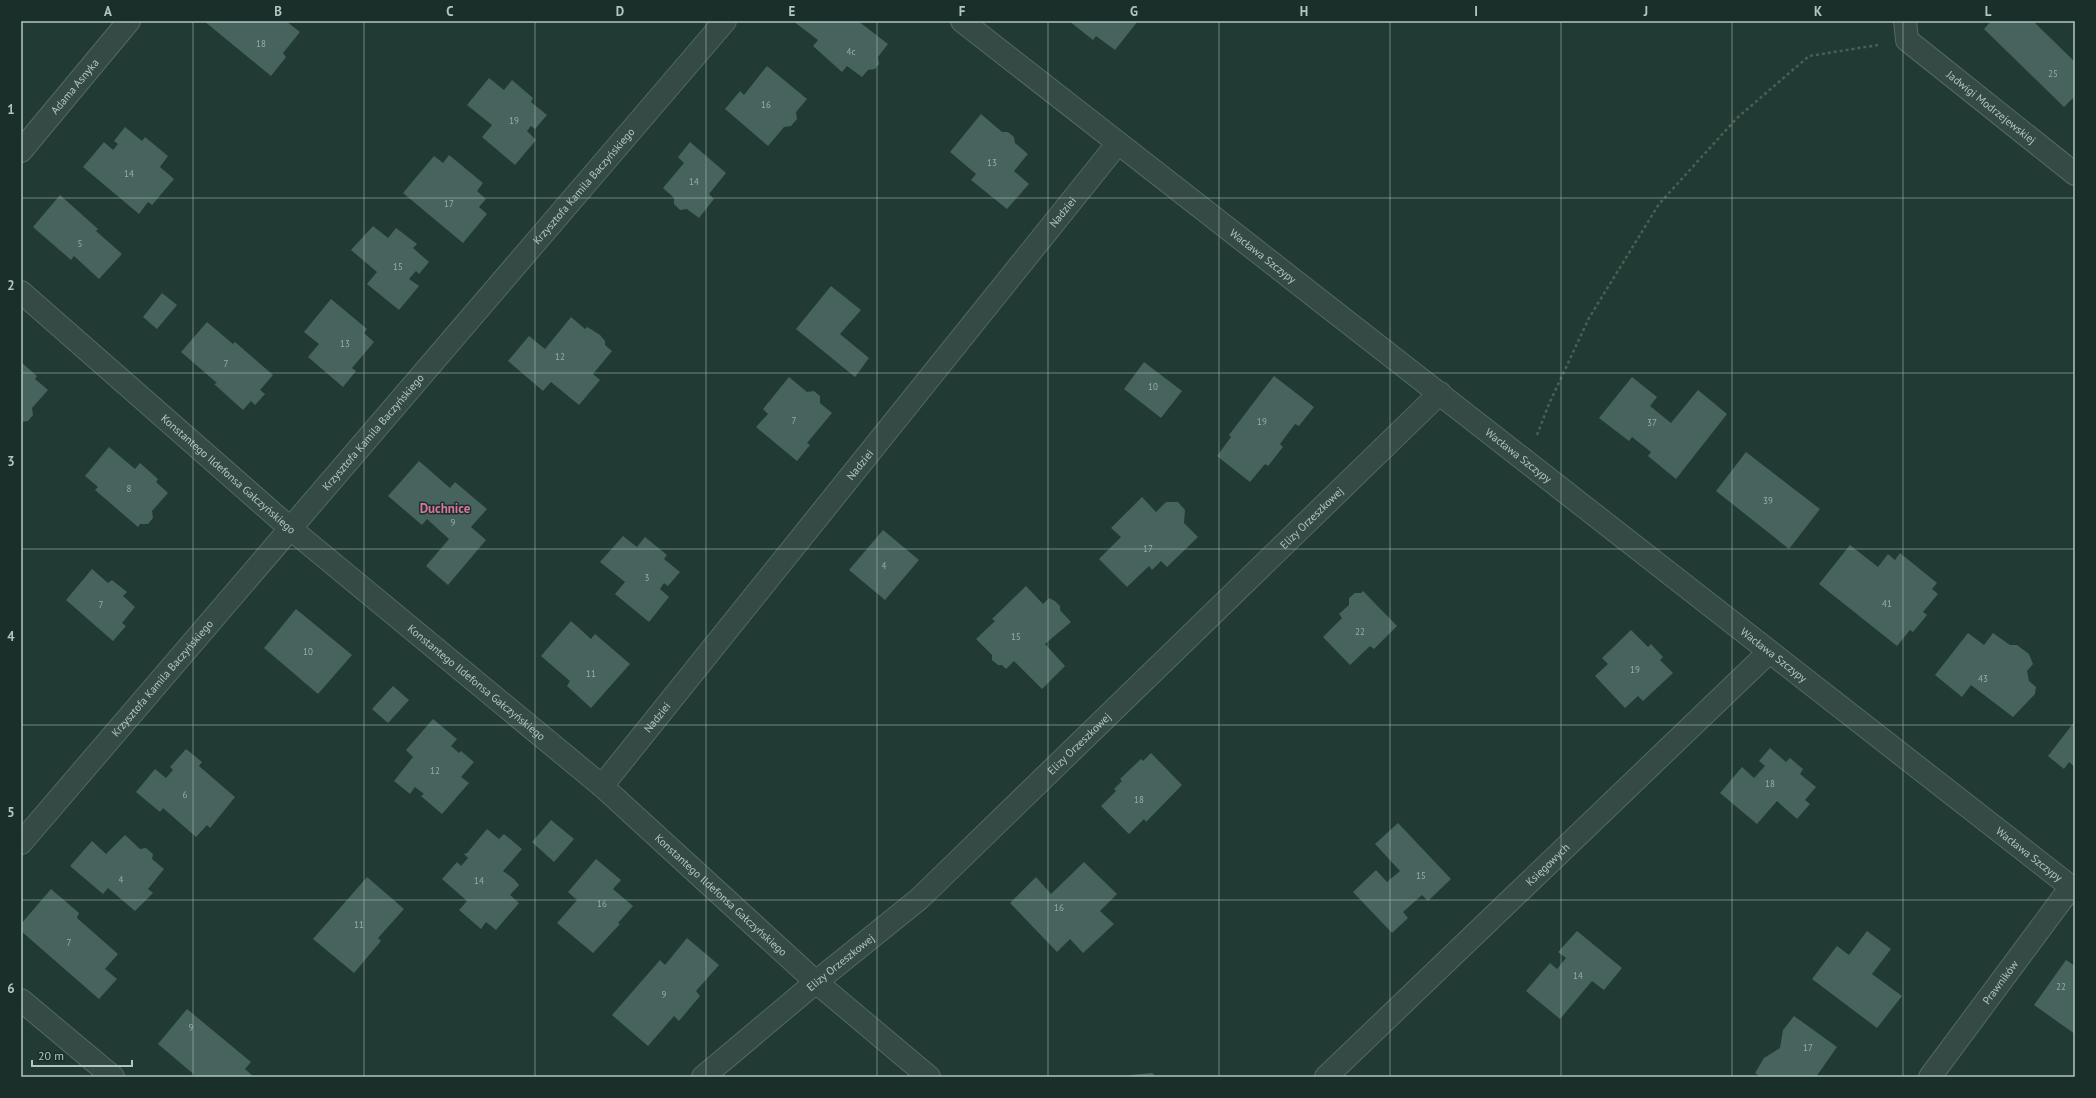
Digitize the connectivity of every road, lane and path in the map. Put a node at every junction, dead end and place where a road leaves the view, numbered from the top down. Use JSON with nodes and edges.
{"nodes":[{"id":1,"x":129,"y":21,"type":"edge"},
{"id":2,"x":725,"y":21,"type":"edge"},
{"id":3,"x":962,"y":21,"type":"edge"},
{"id":4,"x":1906,"y":31,"type":"edge"},
{"id":5,"x":1118,"y":143,"type":"junction"},
{"id":6,"x":21,"y":151,"type":"edge"},
{"id":7,"x":2075,"y":174,"type":"edge"},
{"id":8,"x":21,"y":292,"type":"edge"},
{"id":9,"x":1440,"y":393,"type":"junction"},
{"id":10,"x":1527,"y":461,"type":"junction"},
{"id":11,"x":291,"y":529,"type":"junction"},
{"id":12,"x":1769,"y":652,"type":"junction"},
{"id":13,"x":602,"y":786,"type":"junction"},
{"id":14,"x":21,"y":843,"type":"edge"},
{"id":15,"x":2073,"y":889,"type":"edge"},
{"id":16,"x":816,"y":982,"type":"junction"},
{"id":17,"x":21,"y":1000,"type":"edge"},
{"id":18,"x":113,"y":1077,"type":"edge"},
{"id":19,"x":703,"y":1077,"type":"edge"},
{"id":20,"x":930,"y":1077,"type":"edge"},
{"id":21,"x":1326,"y":1077,"type":"edge"},
{"id":22,"x":1930,"y":1077,"type":"edge"}],
"edges":[{"from":1,"to":6,"type":"street","name":"Adama Asnyka"},
{"from":2,"to":11,"type":"street","name":"Krzysztofa Kamila Baczyńskiego"},
{"from":3,"to":5,"type":"street","name":"Wacława Szczypy"},
{"from":4,"to":7,"type":"street","name":"Jadwigi Modrzejewskiej"},
{"from":4,"to":10,"type":"path"},
{"from":5,"to":9,"type":"street","name":"Wacława Szczypy"},
{"from":5,"to":13,"type":"street","name":"Nadziei"},
{"from":8,"to":11,"type":"street","name":"Konstantego Ildefonsa Gałczyńskiego"},
{"from":9,"to":10,"type":"street","name":"Wacława Szczypy"},
{"from":9,"to":16,"type":"street","name":"Elizy Orzeszkowej"},
{"from":10,"to":12,"type":"street","name":"Wacława Szczypy"},
{"from":11,"to":13,"type":"street","name":"Konstantego Ildefonsa Gałczyńskiego"},
{"from":11,"to":14,"type":"street","name":"Krzysztofa Kamila Baczyńskiego"},
{"from":12,"to":15,"type":"street","name":"Wacława Szczypy"},
{"from":12,"to":21,"type":"street","name":"Księgowych"},
{"from":13,"to":16,"type":"street","name":"Konstantego Ildefonsa Gałczyńskiego"},
{"from":15,"to":22,"type":"street","name":"Prawników"},
{"from":16,"to":19,"type":"street","name":"Elizy Orzeszkowej"},
{"from":16,"to":20,"type":"street","name":"Konstantego Ildefonsa Gałczyńskiego"},
{"from":17,"to":18,"type":"street"}]}
